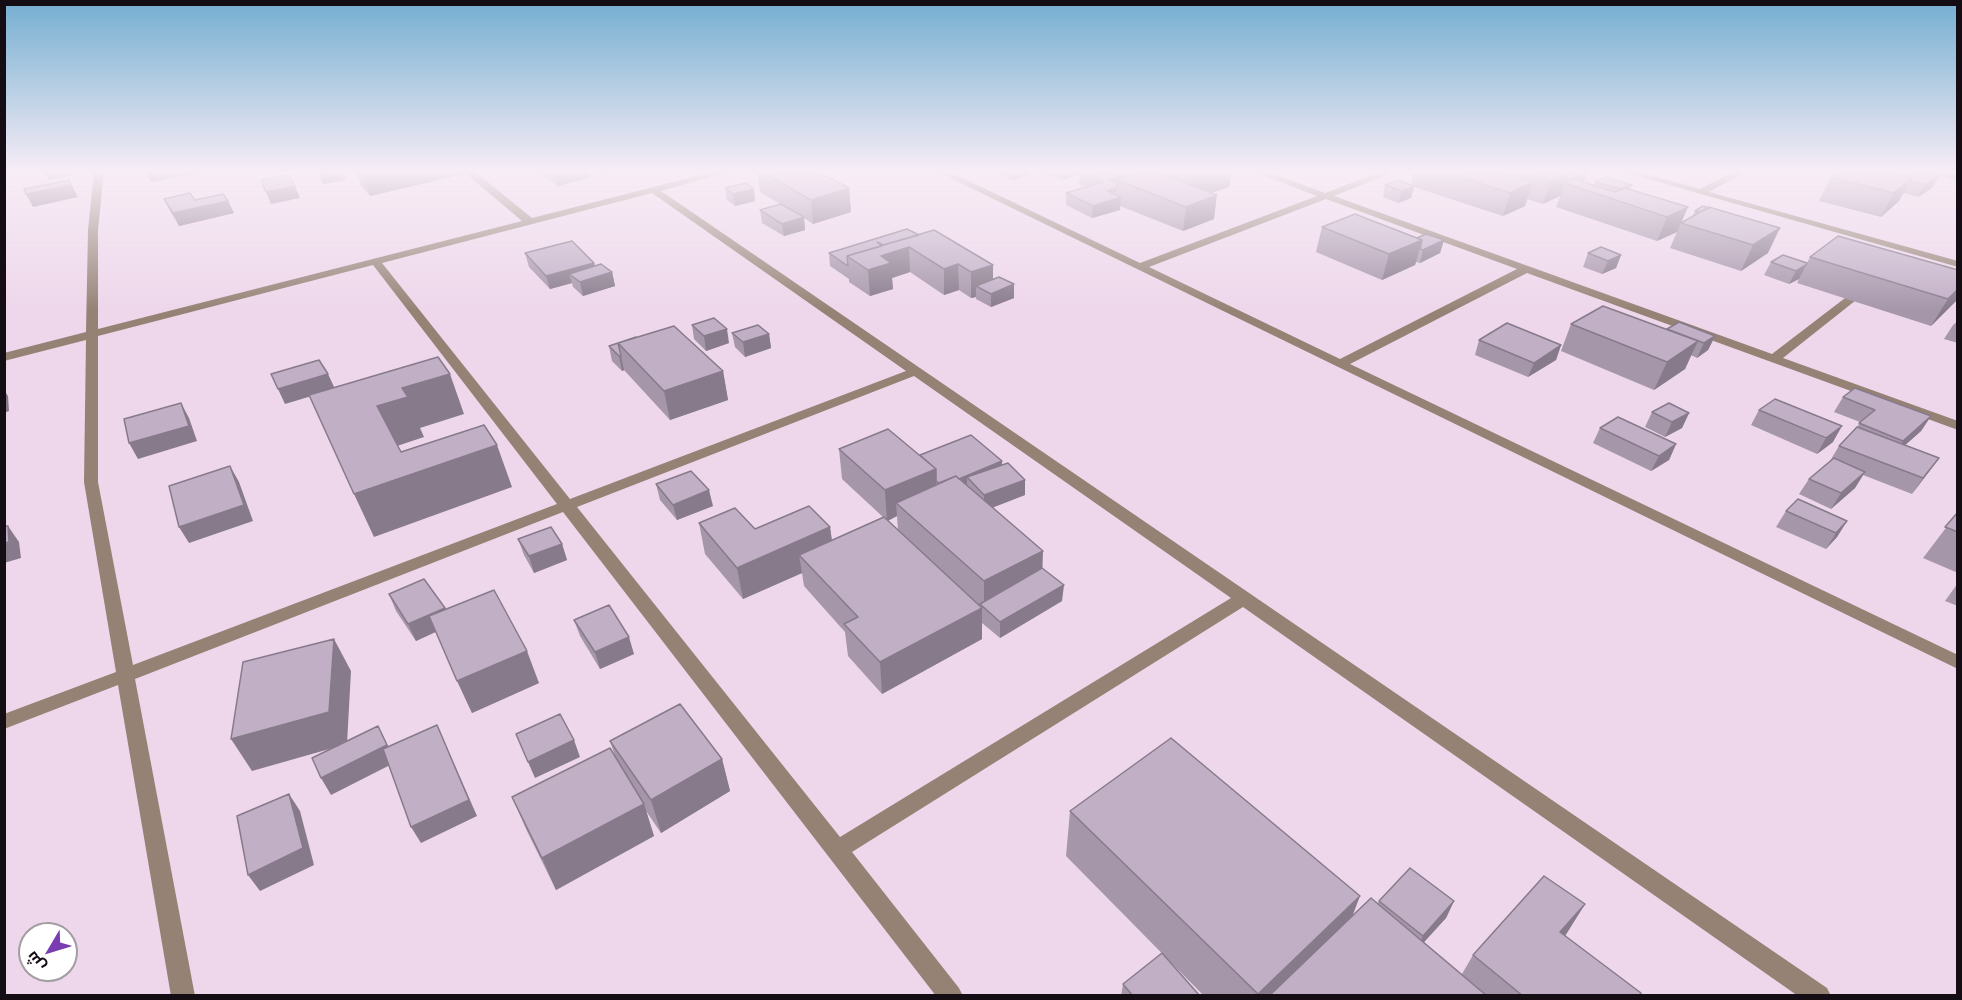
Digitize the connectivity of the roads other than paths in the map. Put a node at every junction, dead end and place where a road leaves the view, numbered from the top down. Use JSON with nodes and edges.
{"nodes":[{"id":1,"x":94,"y":218,"type":"edge"},
{"id":2,"x":525,"y":218,"type":"edge"},
{"id":3,"x":547,"y":218,"type":"edge"},
{"id":4,"x":694,"y":218,"type":"edge"},
{"id":5,"x":1037,"y":218,"type":"edge"},
{"id":6,"x":1269,"y":218,"type":"edge"},
{"id":7,"x":1385,"y":218,"type":"edge"},
{"id":8,"x":1785,"y":218,"type":"edge"},
{"id":9,"x":530,"y":222,"type":"junction"},
{"id":10,"x":375,"y":261,"type":"junction"},
{"id":11,"x":1958,"y":264,"type":"edge"},
{"id":12,"x":1139,"y":267,"type":"junction"},
{"id":13,"x":1526,"y":269,"type":"junction"},
{"id":14,"x":1875,"y":280,"type":"edge"},
{"id":15,"x":92,"y":334,"type":"junction"},
{"id":16,"x":4,"y":357,"type":"edge"},
{"id":17,"x":1774,"y":359,"type":"junction"},
{"id":18,"x":1339,"y":364,"type":"junction"},
{"id":19,"x":916,"y":371,"type":"junction"},
{"id":20,"x":1958,"y":426,"type":"edge"},
{"id":21,"x":567,"y":505,"type":"junction"},
{"id":22,"x":1244,"y":598,"type":"junction"},
{"id":23,"x":1958,"y":663,"type":"edge"},
{"id":24,"x":125,"y":675,"type":"junction"},
{"id":25,"x":4,"y":722,"type":"edge"},
{"id":26,"x":837,"y":850,"type":"junction"},
{"id":27,"x":183,"y":996,"type":"edge"},
{"id":28,"x":951,"y":996,"type":"edge"},
{"id":29,"x":1819,"y":996,"type":"edge"}],
"edges":[{"from":1,"to":15,"type":"street"},
{"from":2,"to":9,"type":"street"},
{"from":3,"to":9,"type":"street"},
{"from":4,"to":19,"type":"street"},
{"from":5,"to":12,"type":"street"},
{"from":6,"to":12,"type":"street"},
{"from":7,"to":13,"type":"street"},
{"from":8,"to":11,"type":"street"},
{"from":9,"to":10,"type":"street"},
{"from":10,"to":15,"type":"street"},
{"from":10,"to":21,"type":"street"},
{"from":12,"to":18,"type":"street"},
{"from":13,"to":17,"type":"street"},
{"from":13,"to":18,"type":"street"},
{"from":14,"to":17,"type":"street"},
{"from":15,"to":16,"type":"street"},
{"from":15,"to":24,"type":"street"},
{"from":17,"to":20,"type":"street"},
{"from":18,"to":23,"type":"street"},
{"from":19,"to":21,"type":"street"},
{"from":19,"to":22,"type":"street"},
{"from":21,"to":24,"type":"street"},
{"from":21,"to":26,"type":"street"},
{"from":22,"to":26,"type":"street"},
{"from":22,"to":29,"type":"street"},
{"from":24,"to":25,"type":"street"},
{"from":24,"to":27,"type":"street"},
{"from":26,"to":28,"type":"street"}]}
